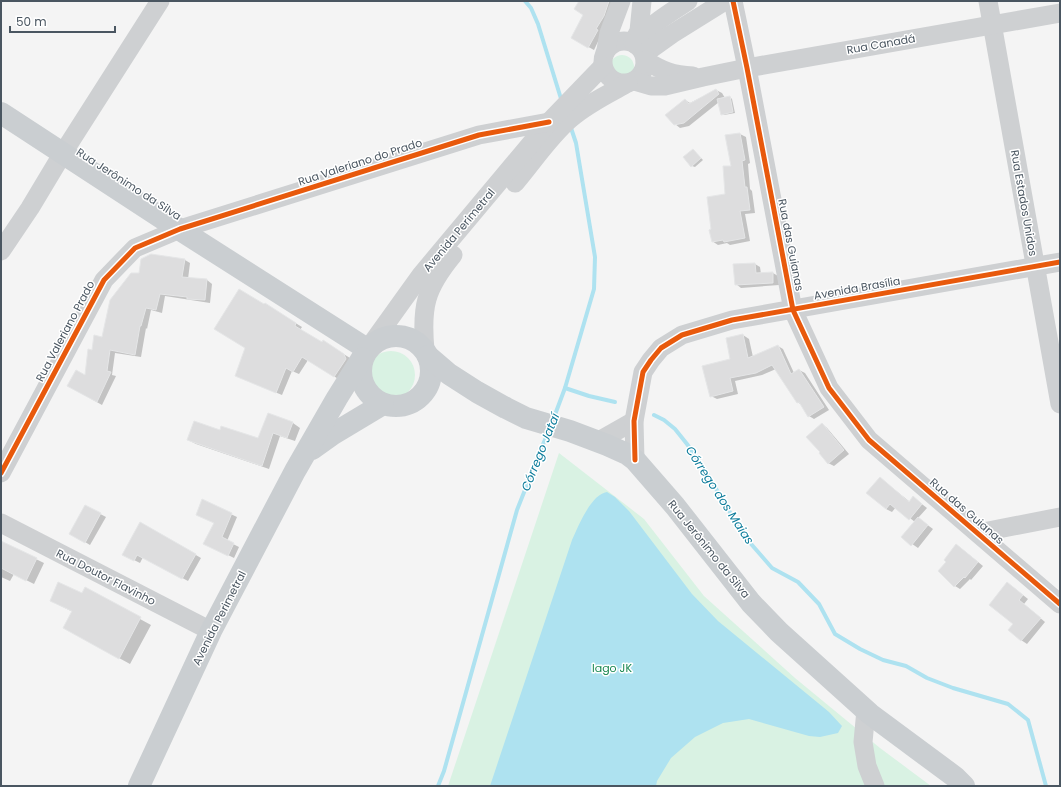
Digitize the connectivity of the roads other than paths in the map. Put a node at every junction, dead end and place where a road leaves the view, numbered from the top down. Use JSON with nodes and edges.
{"nodes":[{"id":1,"x":160,"y":1,"type":"edge"},
{"id":2,"x":621,"y":1,"type":"edge"},
{"id":3,"x":642,"y":1,"type":"edge"},
{"id":4,"x":688,"y":1,"type":"edge"},
{"id":5,"x":725,"y":1,"type":"edge"},
{"id":6,"x":733,"y":1,"type":"edge"},
{"id":7,"x":988,"y":1,"type":"edge"},
{"id":8,"x":1060,"y":13,"type":"edge"},
{"id":9,"x":992,"y":25,"type":"junction"},
{"id":10,"x":639,"y":50,"type":"junction"},
{"id":11,"x":605,"y":58,"type":"junction"},
{"id":12,"x":747,"y":68,"type":"junction"},
{"id":13,"x":703,"y":77,"type":"junction"},
{"id":14,"x":631,"y":82,"type":"junction"},
{"id":15,"x":1,"y":113,"type":"edge"},
{"id":16,"x":551,"y":126,"type":"junction"},
{"id":17,"x":63,"y":153,"type":"junction"},
{"id":18,"x":499,"y":192,"type":"junction"},
{"id":19,"x":180,"y":229,"type":"junction"},
{"id":20,"x":1,"y":251,"type":"edge"},
{"id":21,"x":1060,"y":262,"type":"edge"},
{"id":22,"x":1035,"y":266,"type":"junction"},
{"id":23,"x":793,"y":310,"type":"junction"},
{"id":24,"x":366,"y":351,"type":"junction"},
{"id":25,"x":426,"y":353,"type":"junction"},
{"id":26,"x":383,"y":404,"type":"junction"},
{"id":27,"x":1060,"y":404,"type":"edge"},
{"id":28,"x":634,"y":421,"type":"junction"},
{"id":29,"x":597,"y":442,"type":"junction"},
{"id":30,"x":306,"y":454,"type":"junction"},
{"id":31,"x":635,"y":460,"type":"junction"},
{"id":32,"x":1,"y":474,"type":"edge"},
{"id":33,"x":1060,"y":517,"type":"edge"},
{"id":34,"x":1,"y":523,"type":"edge"},
{"id":35,"x":978,"y":534,"type":"junction"},
{"id":36,"x":1060,"y":604,"type":"edge"},
{"id":37,"x":211,"y":630,"type":"junction"},
{"id":38,"x":866,"y":710,"type":"junction"},
{"id":39,"x":139,"y":786,"type":"edge"},
{"id":40,"x":875,"y":786,"type":"edge"},
{"id":41,"x":964,"y":786,"type":"edge"}],
"edges":[{"from":1,"to":17,"type":"street"},
{"from":2,"to":11,"type":"street"},
{"from":3,"to":10,"type":"street"},
{"from":4,"to":10,"type":"street"},
{"from":5,"to":10,"type":"street"},
{"from":6,"to":12,"type":"street","name":"Rua das Guianas"},
{"from":7,"to":9,"type":"street","name":"Rua Estados Unidos"},
{"from":8,"to":9,"type":"street","name":"Rua Canadá"},
{"from":9,"to":12,"type":"street","name":"Rua Canadá"},
{"from":9,"to":22,"type":"street","name":"Rua Estados Unidos"},
{"from":10,"to":11,"type":"street"},
{"from":10,"to":13,"type":"street","name":"Rua Canadá"},
{"from":10,"to":14,"type":"street"},
{"from":11,"to":14,"type":"street"},
{"from":11,"to":16,"type":"street"},
{"from":12,"to":13,"type":"street","name":"Rua Canadá"},
{"from":12,"to":23,"type":"street","name":"Rua das Guianas"},
{"from":13,"to":14,"type":"street","name":"Rua Canadá"},
{"from":14,"to":16,"type":"street"},
{"from":15,"to":17,"type":"main road","name":"Rua Jerônimo da Silva"},
{"from":16,"to":18,"type":"street","name":"Avenida Perimetral"},
{"from":16,"to":19,"type":"street","name":"Rua Valeriano do Prado"},
{"from":17,"to":19,"type":"main road","name":"Rua Jerônimo da Silva"},
{"from":17,"to":20,"type":"street"},
{"from":18,"to":24,"type":"street","name":"Avenida Perimetral"},
{"from":18,"to":25,"type":"street","name":"Avenida Perimetral"},
{"from":19,"to":24,"type":"main road","name":"Rua Jerônimo da Silva"},
{"from":19,"to":32,"type":"street","name":"Rua Valeriano Prado"},
{"from":21,"to":22,"type":"street","name":"Avenida Brasília"},
{"from":22,"to":23,"type":"street","name":"Avenida Brasília"},
{"from":22,"to":27,"type":"street","name":"Rua Estados Unidos"},
{"from":23,"to":28,"type":"street","name":"Avenida Brasília"},
{"from":23,"to":35,"type":"street","name":"Rua das Guianas"},
{"from":24,"to":25,"type":"main road"},
{"from":24,"to":26,"type":"main road"},
{"from":24,"to":30,"type":"main road","name":"Avenida Perimetral"},
{"from":25,"to":26,"type":"main road"},
{"from":25,"to":29,"type":"main road","name":"Rua Jerônimo da Silva"},
{"from":26,"to":30,"type":"main road","name":"Avenida Perimetral"},
{"from":28,"to":29,"type":"street"},
{"from":28,"to":31,"type":"street","name":"Avenida Brasília"},
{"from":29,"to":31,"type":"main road","name":"Rua Jerônimo da Silva"},
{"from":30,"to":37,"type":"main road","name":"Avenida Perimetral"},
{"from":31,"to":38,"type":"main road","name":"Rua Jerônimo da Silva"},
{"from":33,"to":35,"type":"street"},
{"from":34,"to":37,"type":"street","name":"Rua Doutor Flavinho"},
{"from":35,"to":36,"type":"street","name":"Rua das Guianas"},
{"from":37,"to":39,"type":"main road","name":"Avenida Perimetral"},
{"from":38,"to":40,"type":"street"},
{"from":38,"to":41,"type":"main road","name":"Rua Jerônimo da Silva"}]}
